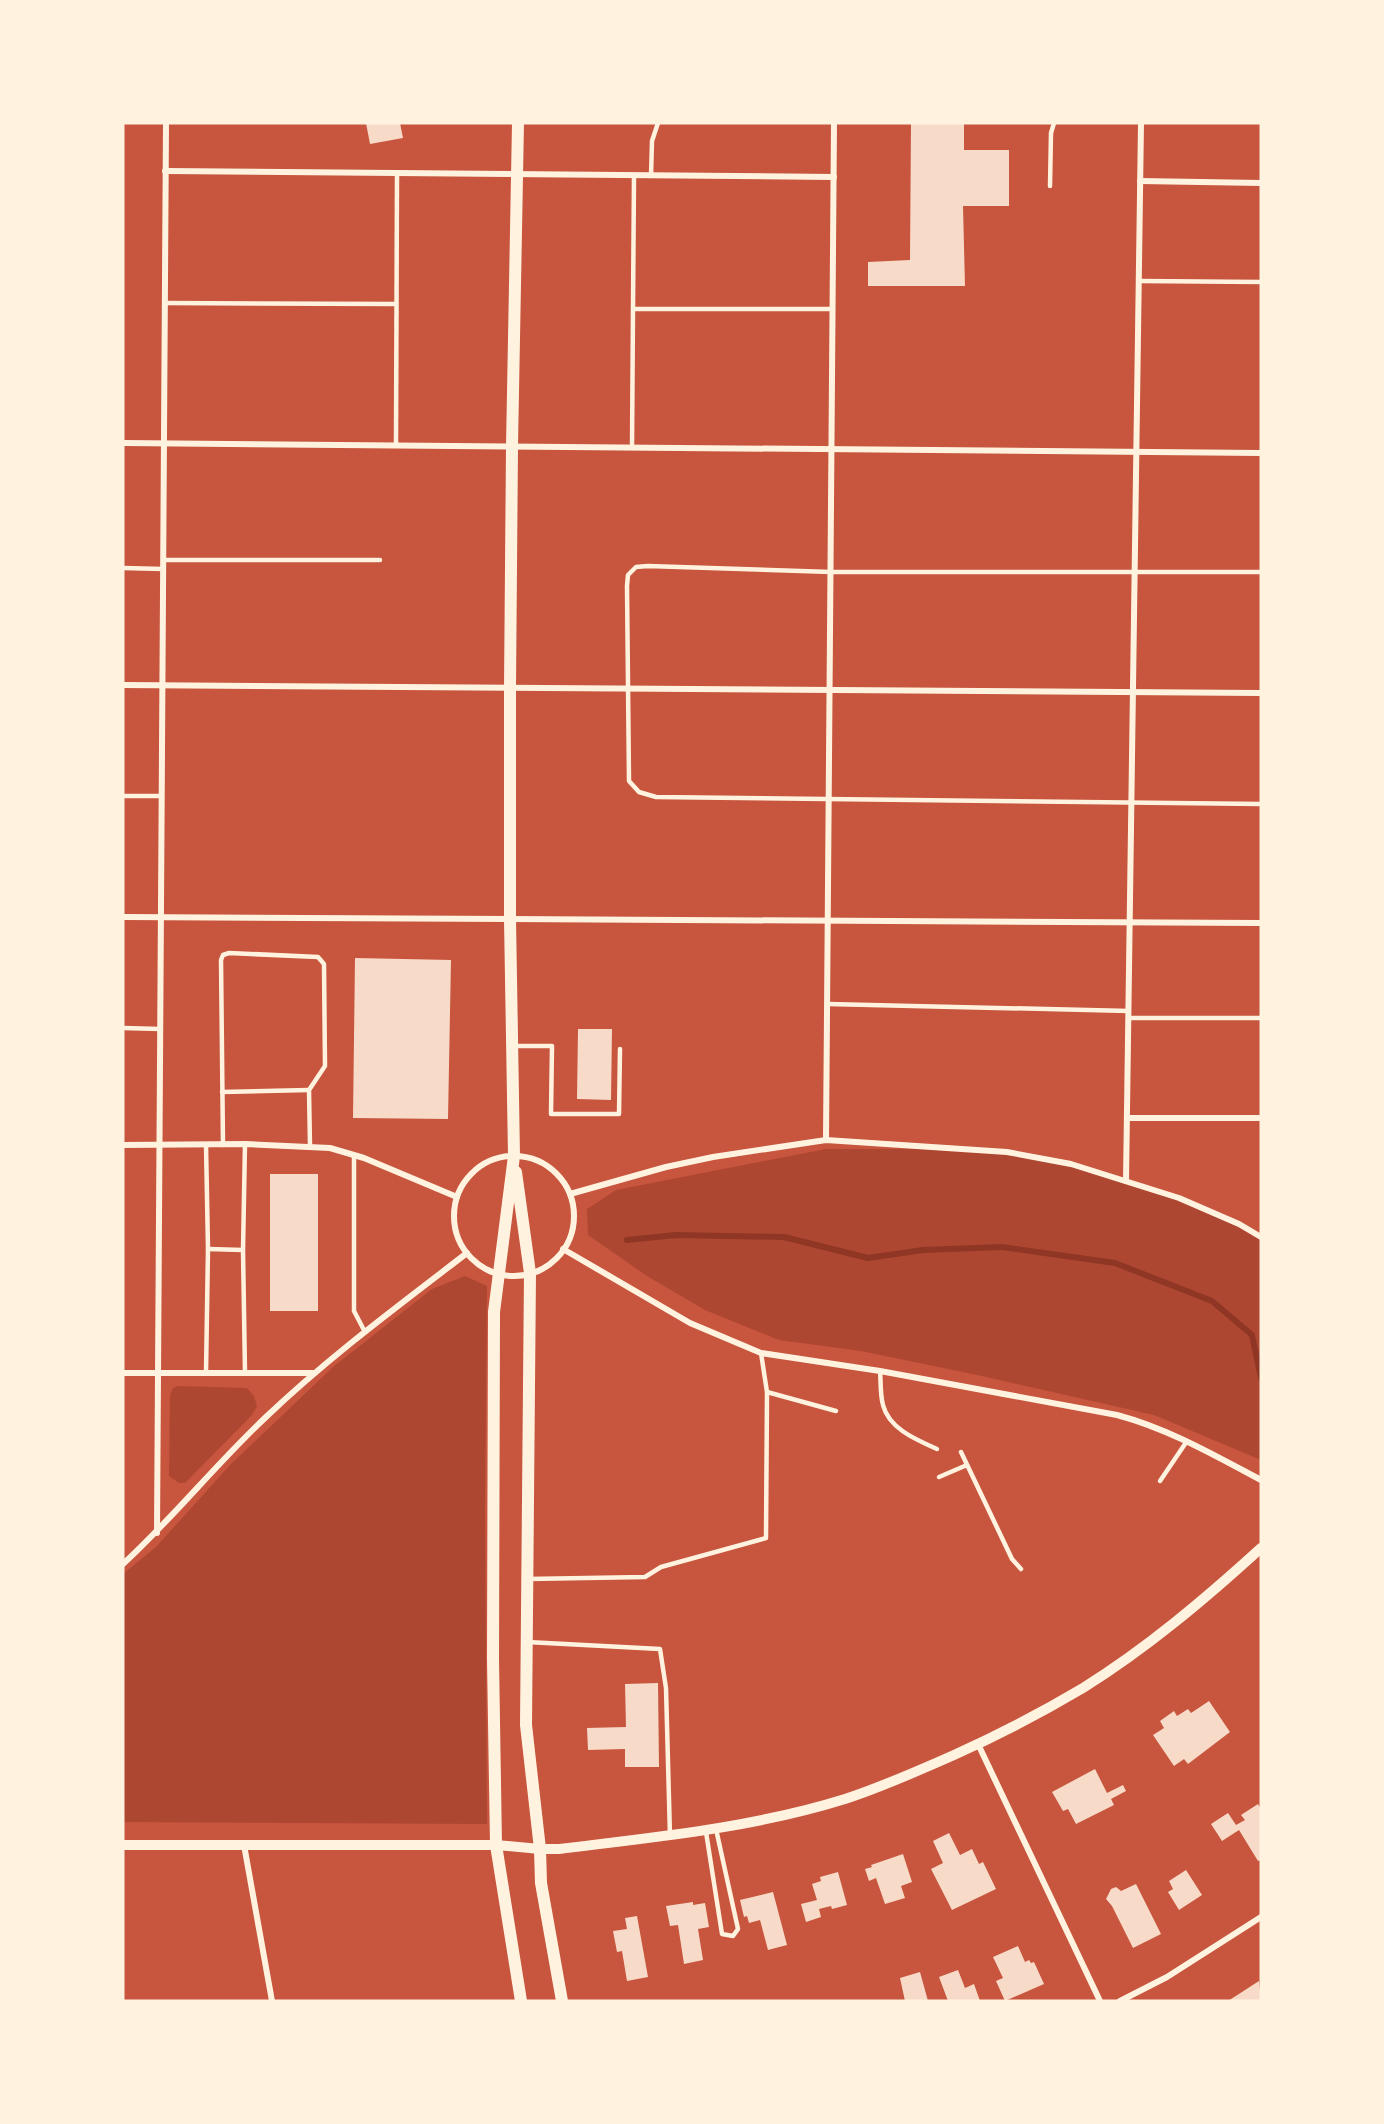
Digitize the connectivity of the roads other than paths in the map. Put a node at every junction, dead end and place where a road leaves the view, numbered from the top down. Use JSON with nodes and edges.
{"nodes":[{"id":1,"x":166,"y":123,"type":"edge"},
{"id":2,"x":518,"y":123,"type":"edge"},
{"id":3,"x":658,"y":123,"type":"edge"},
{"id":4,"x":834,"y":123,"type":"edge"},
{"id":5,"x":1054,"y":123,"type":"edge"},
{"id":6,"x":1141,"y":123,"type":"edge"},
{"id":7,"x":165,"y":171,"type":"junction"},
{"id":8,"x":397,"y":173,"type":"junction"},
{"id":9,"x":516,"y":175,"type":"junction"},
{"id":10,"x":634,"y":176,"type":"junction"},
{"id":11,"x":651,"y":176,"type":"junction"},
{"id":12,"x":834,"y":177,"type":"junction"},
{"id":13,"x":1140,"y":181,"type":"junction"},
{"id":14,"x":1261,"y":183,"type":"edge"},
{"id":15,"x":1050,"y":186,"type":"dead end"},
{"id":16,"x":1139,"y":281,"type":"junction"},
{"id":17,"x":1261,"y":282,"type":"edge"},
{"id":18,"x":165,"y":303,"type":"junction"},
{"id":19,"x":396,"y":304,"type":"junction"},
{"id":20,"x":633,"y":309,"type":"junction"},
{"id":21,"x":833,"y":309,"type":"junction"},
{"id":22,"x":123,"y":443,"type":"edge"},
{"id":23,"x":164,"y":444,"type":"junction"},
{"id":24,"x":396,"y":446,"type":"junction"},
{"id":25,"x":512,"y":446,"type":"junction"},
{"id":26,"x":632,"y":447,"type":"junction"},
{"id":27,"x":832,"y":449,"type":"junction"},
{"id":28,"x":1137,"y":452,"type":"junction"},
{"id":29,"x":1261,"y":453,"type":"edge"},
{"id":30,"x":163,"y":560,"type":"junction"},
{"id":31,"x":380,"y":560,"type":"dead end"},
{"id":32,"x":123,"y":568,"type":"edge"},
{"id":33,"x":163,"y":569,"type":"junction"},
{"id":34,"x":831,"y":572,"type":"junction"},
{"id":35,"x":1135,"y":572,"type":"junction"},
{"id":36,"x":1261,"y":572,"type":"edge"},
{"id":37,"x":123,"y":685,"type":"edge"},
{"id":38,"x":162,"y":685,"type":"junction"},
{"id":39,"x":510,"y":688,"type":"junction"},
{"id":40,"x":627,"y":688,"type":"junction"},
{"id":41,"x":830,"y":690,"type":"junction"},
{"id":42,"x":1133,"y":692,"type":"junction"},
{"id":43,"x":1261,"y":693,"type":"edge"},
{"id":44,"x":123,"y":796,"type":"edge"},
{"id":45,"x":161,"y":796,"type":"junction"},
{"id":46,"x":829,"y":799,"type":"junction"},
{"id":47,"x":1132,"y":802,"type":"junction"},
{"id":48,"x":1261,"y":804,"type":"edge"},
{"id":49,"x":123,"y":917,"type":"edge"},
{"id":50,"x":161,"y":917,"type":"junction"},
{"id":51,"x":510,"y":919,"type":"junction"},
{"id":52,"x":828,"y":921,"type":"junction"},
{"id":53,"x":1130,"y":922,"type":"junction"},
{"id":54,"x":1261,"y":923,"type":"edge"},
{"id":55,"x":828,"y":1004,"type":"junction"},
{"id":56,"x":1129,"y":1014,"type":"junction"},
{"id":57,"x":1261,"y":1018,"type":"edge"},
{"id":58,"x":123,"y":1028,"type":"edge"},
{"id":59,"x":160,"y":1029,"type":"junction"},
{"id":60,"x":513,"y":1046,"type":"junction"},
{"id":61,"x":620,"y":1049,"type":"dead end"},
{"id":62,"x":309,"y":1090,"type":"junction"},
{"id":63,"x":222,"y":1092,"type":"junction"},
{"id":64,"x":1128,"y":1118,"type":"junction"},
{"id":65,"x":1261,"y":1118,"type":"edge"},
{"id":66,"x":826,"y":1140,"type":"junction"},
{"id":67,"x":245,"y":1144,"type":"junction"},
{"id":68,"x":123,"y":1145,"type":"edge"},
{"id":69,"x":159,"y":1145,"type":"junction"},
{"id":70,"x":206,"y":1145,"type":"junction"},
{"id":71,"x":223,"y":1145,"type":"junction"},
{"id":72,"x":310,"y":1146,"type":"junction"},
{"id":73,"x":354,"y":1154,"type":"junction"},
{"id":74,"x":514,"y":1156,"type":"junction"},
{"id":75,"x":1126,"y":1181,"type":"junction"},
{"id":76,"x":570,"y":1194,"type":"junction"},
{"id":77,"x":457,"y":1197,"type":"junction"},
{"id":78,"x":1261,"y":1237,"type":"edge"},
{"id":79,"x":208,"y":1249,"type":"junction"},
{"id":80,"x":243,"y":1250,"type":"junction"},
{"id":81,"x":563,"y":1250,"type":"junction"},
{"id":82,"x":467,"y":1252,"type":"junction"},
{"id":83,"x":497,"y":1273,"type":"junction"},
{"id":84,"x":530,"y":1273,"type":"junction"},
{"id":85,"x":365,"y":1332,"type":"junction"},
{"id":86,"x":761,"y":1353,"type":"junction"},
{"id":87,"x":880,"y":1371,"type":"junction"},
{"id":88,"x":123,"y":1372,"type":"edge"},
{"id":89,"x":158,"y":1373,"type":"junction"},
{"id":90,"x":206,"y":1373,"type":"junction"},
{"id":91,"x":245,"y":1373,"type":"junction"},
{"id":92,"x":313,"y":1373,"type":"junction"},
{"id":93,"x":767,"y":1392,"type":"junction"},
{"id":94,"x":836,"y":1411,"type":"dead end"},
{"id":95,"x":1188,"y":1440,"type":"junction"},
{"id":96,"x":937,"y":1449,"type":"dead end"},
{"id":97,"x":961,"y":1452,"type":"dead end"},
{"id":98,"x":967,"y":1465,"type":"junction"},
{"id":99,"x":939,"y":1477,"type":"dead end"},
{"id":100,"x":1261,"y":1480,"type":"edge"},
{"id":101,"x":1160,"y":1481,"type":"dead end"},
{"id":102,"x":157,"y":1533,"type":"junction"},
{"id":103,"x":1261,"y":1548,"type":"edge"},
{"id":104,"x":123,"y":1564,"type":"edge"},
{"id":105,"x":1022,"y":1569,"type":"dead end"},
{"id":106,"x":527,"y":1579,"type":"junction"},
{"id":107,"x":527,"y":1642,"type":"junction"},
{"id":108,"x":978,"y":1744,"type":"junction"},
{"id":109,"x":711,"y":1830,"type":"junction"},
{"id":110,"x":670,"y":1836,"type":"junction"},
{"id":111,"x":123,"y":1845,"type":"edge"},
{"id":112,"x":244,"y":1845,"type":"junction"},
{"id":113,"x":496,"y":1845,"type":"junction"},
{"id":114,"x":540,"y":1849,"type":"junction"},
{"id":115,"x":1261,"y":1917,"type":"edge"},
{"id":116,"x":273,"y":2001,"type":"edge"},
{"id":117,"x":521,"y":2001,"type":"edge"},
{"id":118,"x":562,"y":2001,"type":"edge"},
{"id":119,"x":1100,"y":2001,"type":"edge"},
{"id":120,"x":1120,"y":2001,"type":"edge"}],
"edges":[{"from":1,"to":7,"type":"street"},
{"from":2,"to":9,"type":"main road"},
{"from":3,"to":11,"type":"lane"},
{"from":4,"to":12,"type":"street"},
{"from":5,"to":15,"type":"lane"},
{"from":6,"to":13,"type":"street"},
{"from":7,"to":8,"type":"street"},
{"from":7,"to":18,"type":"street"},
{"from":8,"to":9,"type":"street"},
{"from":8,"to":19,"type":"lane"},
{"from":9,"to":10,"type":"street"},
{"from":9,"to":25,"type":"main road"},
{"from":10,"to":11,"type":"street"},
{"from":10,"to":20,"type":"lane"},
{"from":11,"to":12,"type":"street"},
{"from":12,"to":21,"type":"street"},
{"from":13,"to":14,"type":"street"},
{"from":13,"to":16,"type":"street"},
{"from":16,"to":17,"type":"lane"},
{"from":16,"to":28,"type":"street"},
{"from":18,"to":19,"type":"lane"},
{"from":18,"to":23,"type":"street"},
{"from":19,"to":24,"type":"lane"},
{"from":20,"to":21,"type":"lane"},
{"from":20,"to":26,"type":"lane"},
{"from":21,"to":27,"type":"street"},
{"from":22,"to":23,"type":"street"},
{"from":23,"to":24,"type":"street"},
{"from":23,"to":30,"type":"street"},
{"from":24,"to":25,"type":"street"},
{"from":25,"to":26,"type":"street"},
{"from":25,"to":39,"type":"main road"},
{"from":26,"to":27,"type":"street"},
{"from":27,"to":28,"type":"street"},
{"from":27,"to":34,"type":"street"},
{"from":28,"to":29,"type":"street"},
{"from":28,"to":35,"type":"street"},
{"from":30,"to":31,"type":"lane"},
{"from":30,"to":33,"type":"street"},
{"from":32,"to":33,"type":"lane"},
{"from":33,"to":38,"type":"street"},
{"from":34,"to":35,"type":"lane"},
{"from":34,"to":40,"type":"lane"},
{"from":34,"to":41,"type":"street"},
{"from":35,"to":36,"type":"lane"},
{"from":35,"to":42,"type":"street"},
{"from":37,"to":38,"type":"street"},
{"from":38,"to":39,"type":"street"},
{"from":38,"to":45,"type":"street"},
{"from":39,"to":40,"type":"street"},
{"from":39,"to":51,"type":"main road"},
{"from":40,"to":41,"type":"street"},
{"from":40,"to":46,"type":"lane"},
{"from":41,"to":42,"type":"street"},
{"from":41,"to":46,"type":"street"},
{"from":42,"to":43,"type":"street"},
{"from":42,"to":47,"type":"street"},
{"from":44,"to":45,"type":"lane"},
{"from":45,"to":50,"type":"street"},
{"from":46,"to":47,"type":"lane"},
{"from":46,"to":52,"type":"street"},
{"from":47,"to":48,"type":"lane"},
{"from":47,"to":53,"type":"street"},
{"from":49,"to":50,"type":"street"},
{"from":50,"to":51,"type":"street"},
{"from":50,"to":59,"type":"street"},
{"from":51,"to":52,"type":"street"},
{"from":51,"to":60,"type":"main road"},
{"from":52,"to":53,"type":"street"},
{"from":52,"to":55,"type":"street"},
{"from":53,"to":54,"type":"street"},
{"from":53,"to":56,"type":"street"},
{"from":55,"to":56,"type":"lane"},
{"from":55,"to":66,"type":"street"},
{"from":56,"to":57,"type":"lane"},
{"from":56,"to":64,"type":"street"},
{"from":58,"to":59,"type":"lane"},
{"from":59,"to":69,"type":"street"},
{"from":60,"to":61,"type":"lane"},
{"from":60,"to":74,"type":"main road"},
{"from":62,"to":63,"type":"lane"},
{"from":62,"to":63,"type":"lane"},
{"from":62,"to":72,"type":"lane"},
{"from":63,"to":71,"type":"lane"},
{"from":64,"to":65,"type":"street"},
{"from":64,"to":75,"type":"street"},
{"from":66,"to":75,"type":"street"},
{"from":66,"to":76,"type":"street"},
{"from":67,"to":71,"type":"street"},
{"from":67,"to":72,"type":"street"},
{"from":67,"to":80,"type":"lane"},
{"from":68,"to":69,"type":"street"},
{"from":69,"to":70,"type":"street"},
{"from":69,"to":89,"type":"street"},
{"from":70,"to":71,"type":"street"},
{"from":70,"to":79,"type":"lane"},
{"from":72,"to":73,"type":"street"},
{"from":73,"to":77,"type":"street"},
{"from":73,"to":85,"type":"lane"},
{"from":74,"to":76,"type":"street"},
{"from":74,"to":77,"type":"street"},
{"from":74,"to":83,"type":"main road"},
{"from":74,"to":84,"type":"main road"},
{"from":75,"to":78,"type":"street"},
{"from":76,"to":81,"type":"street"},
{"from":77,"to":82,"type":"street"},
{"from":79,"to":80,"type":"lane"},
{"from":79,"to":90,"type":"lane"},
{"from":80,"to":91,"type":"lane"},
{"from":81,"to":84,"type":"street"},
{"from":81,"to":86,"type":"street"},
{"from":82,"to":83,"type":"street"},
{"from":82,"to":85,"type":"street"},
{"from":83,"to":84,"type":"street"},
{"from":83,"to":113,"type":"main road"},
{"from":84,"to":106,"type":"main road"},
{"from":85,"to":92,"type":"street"},
{"from":86,"to":87,"type":"street"},
{"from":86,"to":93,"type":"lane"},
{"from":87,"to":95,"type":"street"},
{"from":87,"to":96,"type":"lane"},
{"from":88,"to":89,"type":"street"},
{"from":89,"to":90,"type":"street"},
{"from":89,"to":102,"type":"street"},
{"from":90,"to":91,"type":"street"},
{"from":91,"to":92,"type":"street"},
{"from":92,"to":102,"type":"street"},
{"from":93,"to":94,"type":"lane"},
{"from":93,"to":106,"type":"lane"},
{"from":95,"to":100,"type":"street"},
{"from":95,"to":101,"type":"lane"},
{"from":97,"to":98,"type":"lane"},
{"from":98,"to":99,"type":"lane"},
{"from":98,"to":105,"type":"lane"},
{"from":102,"to":104,"type":"street"},
{"from":103,"to":108,"type":"street"},
{"from":106,"to":107,"type":"main road"},
{"from":107,"to":110,"type":"lane"},
{"from":107,"to":114,"type":"main road"},
{"from":108,"to":109,"type":"street"},
{"from":108,"to":119,"type":"street"},
{"from":109,"to":109,"type":"lane"},
{"from":109,"to":110,"type":"street"},
{"from":110,"to":114,"type":"street"},
{"from":111,"to":112,"type":"street"},
{"from":112,"to":113,"type":"street"},
{"from":112,"to":116,"type":"street"},
{"from":113,"to":114,"type":"street"},
{"from":113,"to":117,"type":"main road"},
{"from":114,"to":118,"type":"main road"},
{"from":115,"to":120,"type":"street"}]}
